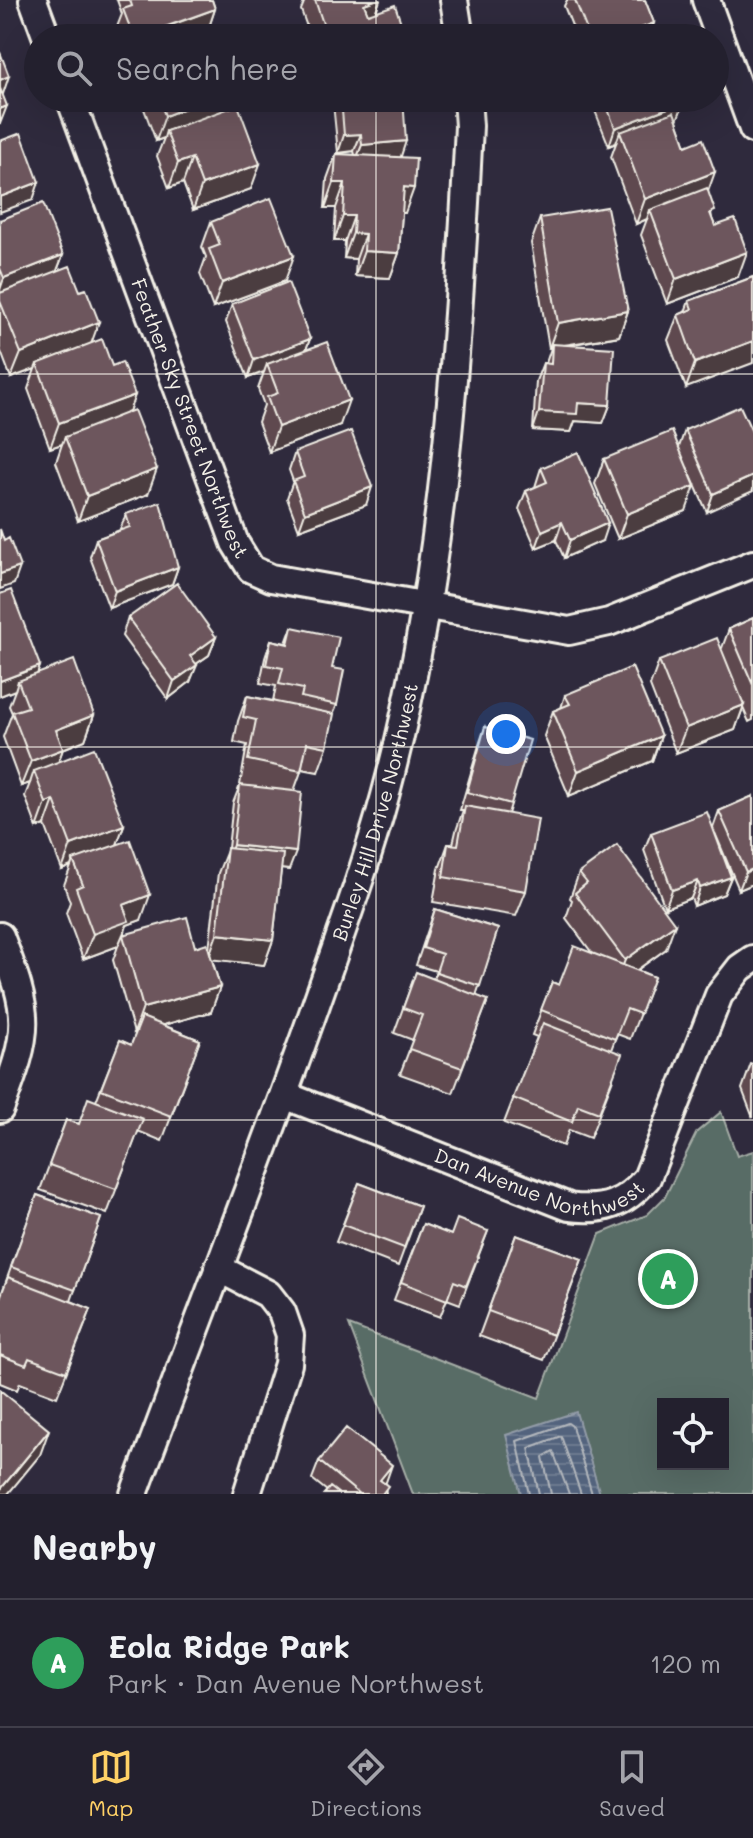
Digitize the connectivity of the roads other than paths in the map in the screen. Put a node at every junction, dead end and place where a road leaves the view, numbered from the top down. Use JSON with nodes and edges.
{"nodes":[{"id":1,"x":33,"y":0,"type":"edge"},
{"id":2,"x":454,"y":0,"type":"edge"},
{"id":3,"x":706,"y":0,"type":"edge"},
{"id":4,"x":42,"y":24,"type":"edge"},
{"id":5,"x":458,"y":24,"type":"edge"},
{"id":6,"x":715,"y":24,"type":"edge"},
{"id":7,"x":729,"y":63,"type":"edge"},
{"id":8,"x":75,"y":112,"type":"edge"},
{"id":9,"x":467,"y":112,"type":"edge"},
{"id":10,"x":753,"y":129,"type":"edge"},
{"id":11,"x":753,"y":564,"type":"edge"},
{"id":12,"x":425,"y":608,"type":"junction"},
{"id":13,"x":0,"y":936,"type":"edge"},
{"id":14,"x":753,"y":959,"type":"edge"},
{"id":15,"x":284,"y":1095,"type":"junction"},
{"id":16,"x":0,"y":1109,"type":"edge"},
{"id":17,"x":218,"y":1268,"type":"junction"},
{"id":18,"x":134,"y":1494,"type":"edge"},
{"id":19,"x":247,"y":1494,"type":"edge"}],
"edges":[{"from":1,"to":4,"type":"street"},
{"from":2,"to":5,"type":"street"},
{"from":3,"to":6,"type":"street"},
{"from":7,"to":10,"type":"street"},
{"from":8,"to":12,"type":"street","name":"Feather Sky Street Northwest"},
{"from":9,"to":12,"type":"street","name":"Burley Hill Drive Northwest"},
{"from":11,"to":12,"type":"street"},
{"from":12,"to":15,"type":"street","name":"Burley Hill Drive Northwest"},
{"from":13,"to":16,"type":"street"},
{"from":14,"to":15,"type":"street","name":"Dan Avenue Northwest"},
{"from":15,"to":17,"type":"street","name":"Burley Hill Drive Northwest"},
{"from":17,"to":18,"type":"street","name":"Burley Hill Drive Northwest"},
{"from":17,"to":19,"type":"street"}]}
